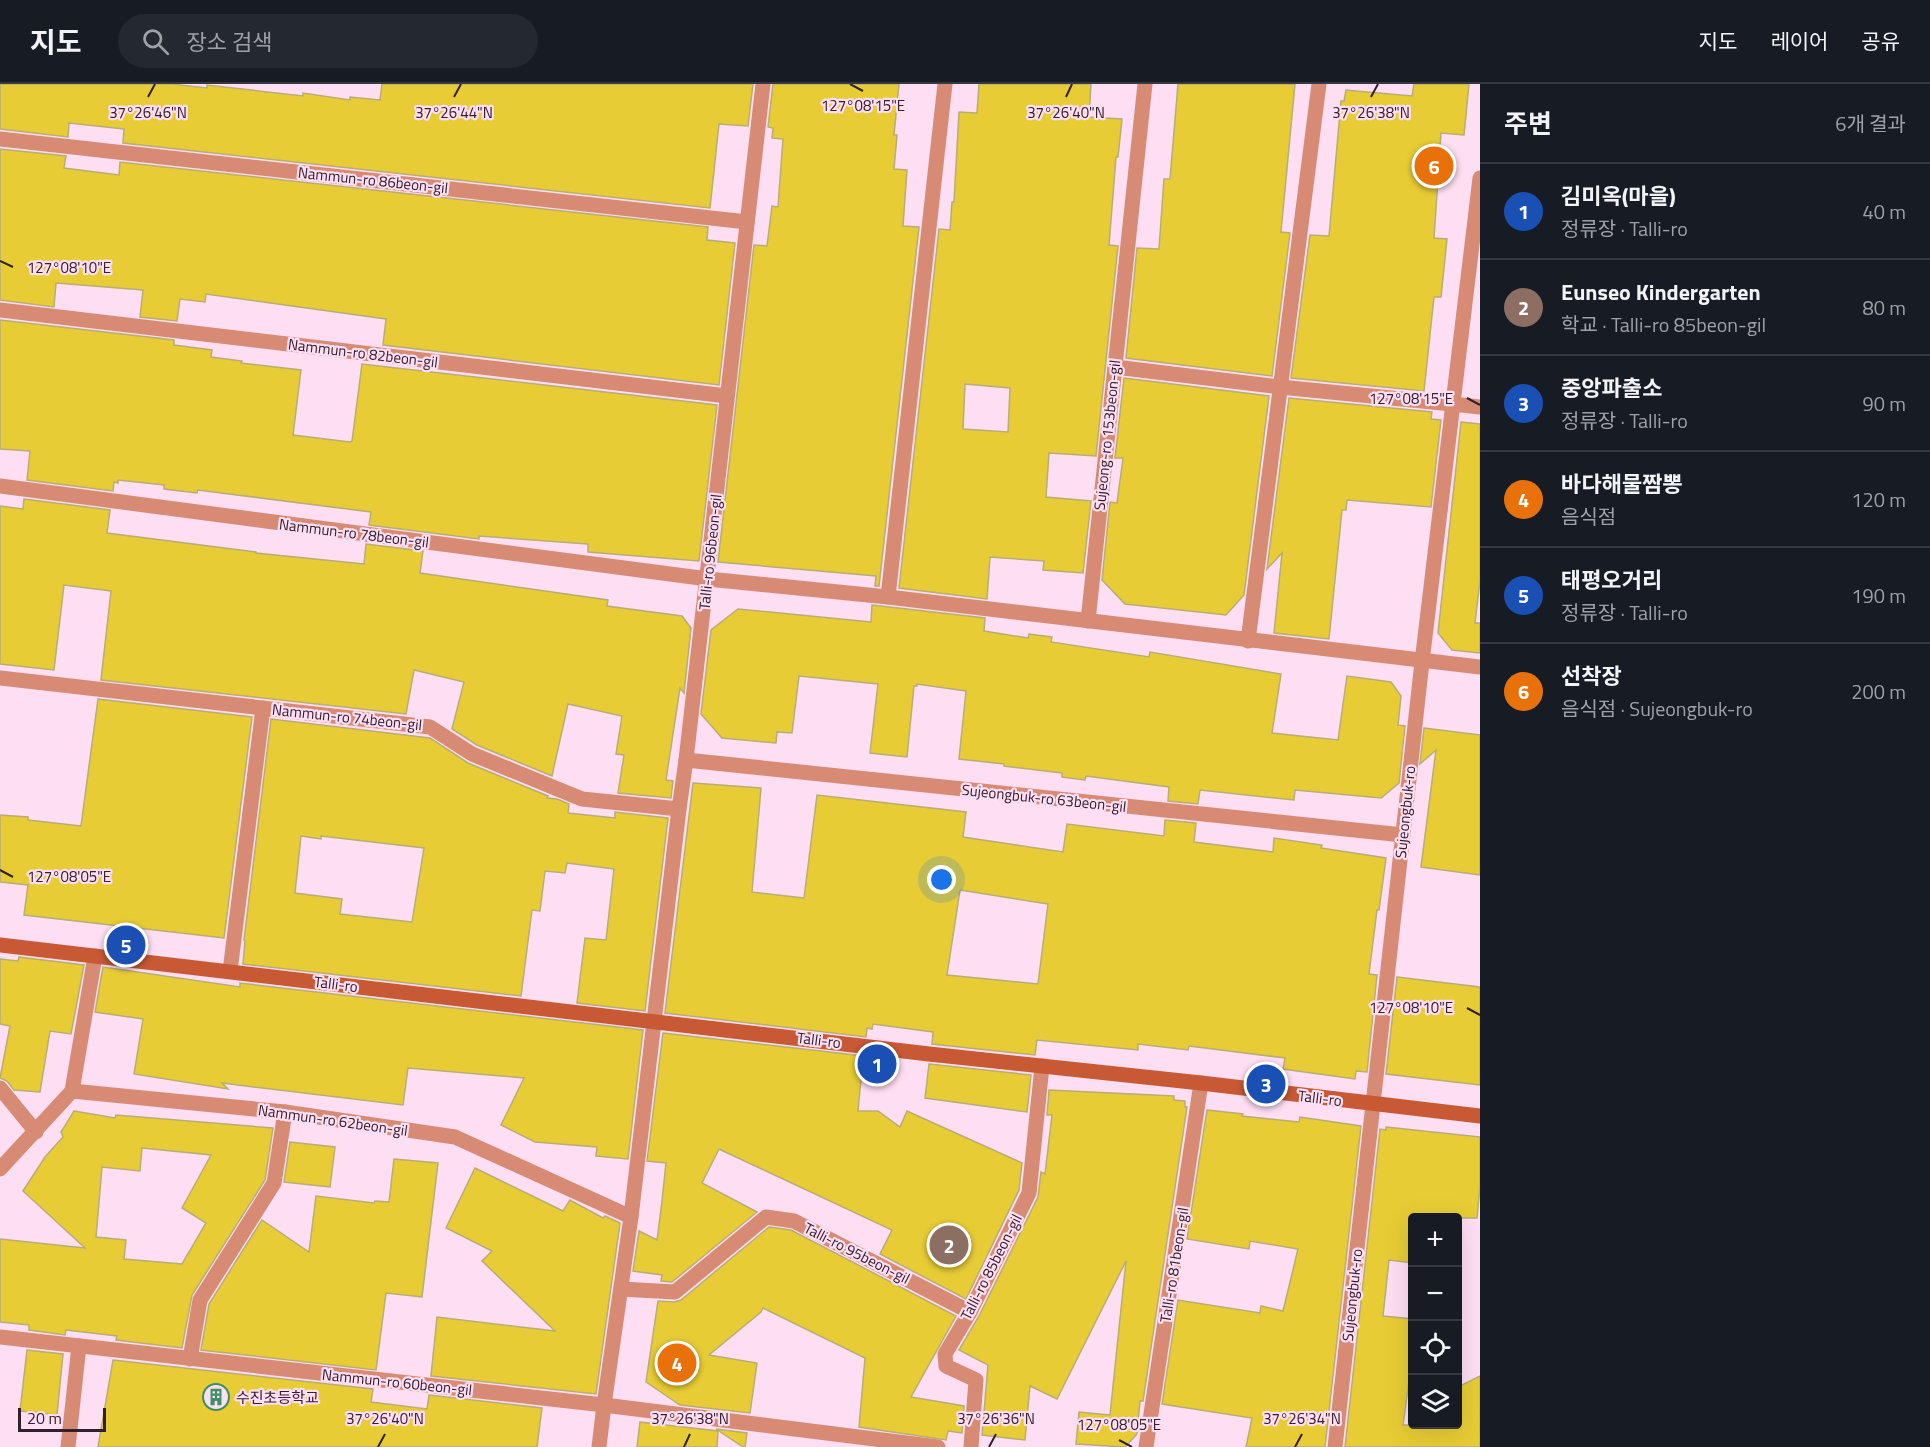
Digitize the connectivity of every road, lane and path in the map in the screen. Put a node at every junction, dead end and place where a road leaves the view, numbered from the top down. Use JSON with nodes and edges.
{"nodes":[{"id":1,"x":763,"y":84,"type":"edge"},
{"id":2,"x":945,"y":84,"type":"edge"},
{"id":3,"x":1145,"y":84,"type":"edge"},
{"id":4,"x":1319,"y":84,"type":"edge"},
{"id":5,"x":0,"y":139,"type":"edge"},
{"id":6,"x":1480,"y":178,"type":"edge"},
{"id":7,"x":747,"y":222,"type":"junction"},
{"id":8,"x":0,"y":310,"type":"edge"},
{"id":9,"x":1115,"y":367,"type":"junction"},
{"id":10,"x":1280,"y":387,"type":"junction"},
{"id":11,"x":727,"y":396,"type":"junction"},
{"id":12,"x":1452,"y":404,"type":"junction"},
{"id":13,"x":1480,"y":407,"type":"edge"},
{"id":14,"x":0,"y":486,"type":"edge"},
{"id":15,"x":708,"y":579,"type":"junction"},
{"id":16,"x":888,"y":597,"type":"junction"},
{"id":17,"x":1088,"y":621,"type":"junction"},
{"id":18,"x":1248,"y":641,"type":"junction"},
{"id":19,"x":1422,"y":662,"type":"junction"},
{"id":20,"x":1480,"y":668,"type":"edge"},
{"id":21,"x":0,"y":678,"type":"edge"},
{"id":22,"x":263,"y":708,"type":"junction"},
{"id":23,"x":686,"y":760,"type":"junction"},
{"id":24,"x":679,"y":809,"type":"junction"},
{"id":25,"x":1403,"y":836,"type":"junction"},
{"id":26,"x":0,"y":945,"type":"edge"},
{"id":27,"x":95,"y":956,"type":"junction"},
{"id":28,"x":230,"y":971,"type":"junction"},
{"id":29,"x":654,"y":1020,"type":"junction"},
{"id":30,"x":1042,"y":1066,"type":"junction"},
{"id":31,"x":1202,"y":1083,"type":"junction"},
{"id":32,"x":0,"y":1088,"type":"edge"},
{"id":33,"x":72,"y":1091,"type":"junction"},
{"id":34,"x":1374,"y":1104,"type":"junction"},
{"id":35,"x":285,"y":1112,"type":"junction"},
{"id":36,"x":1480,"y":1116,"type":"edge"},
{"id":37,"x":36,"y":1132,"type":"junction"},
{"id":38,"x":0,"y":1169,"type":"edge"},
{"id":39,"x":631,"y":1217,"type":"junction"},
{"id":40,"x":621,"y":1289,"type":"junction"},
{"id":41,"x":970,"y":1312,"type":"junction"},
{"id":42,"x":0,"y":1337,"type":"edge"},
{"id":43,"x":79,"y":1346,"type":"junction"},
{"id":44,"x":190,"y":1359,"type":"junction"},
{"id":45,"x":603,"y":1405,"type":"junction"},
{"id":46,"x":68,"y":1447,"type":"edge"},
{"id":47,"x":599,"y":1447,"type":"edge"},
{"id":48,"x":936,"y":1447,"type":"edge"},
{"id":49,"x":971,"y":1447,"type":"edge"},
{"id":50,"x":1146,"y":1447,"type":"edge"},
{"id":51,"x":1335,"y":1447,"type":"edge"}],
"edges":[{"from":1,"to":7,"type":"street","name":"Talli-ro 96beon-gil"},
{"from":2,"to":16,"type":"street"},
{"from":3,"to":9,"type":"street","name":"Sujeong-ro 153beon-gil"},
{"from":4,"to":10,"type":"street"},
{"from":5,"to":7,"type":"street","name":"Nammun-ro 86beon-gil"},
{"from":6,"to":12,"type":"street","name":"Sujeongbuk-ro"},
{"from":7,"to":11,"type":"street","name":"Talli-ro 96beon-gil"},
{"from":8,"to":11,"type":"street","name":"Nammun-ro 82beon-gil"},
{"from":9,"to":10,"type":"street"},
{"from":9,"to":17,"type":"street","name":"Sujeong-ro 153beon-gil"},
{"from":10,"to":12,"type":"street"},
{"from":10,"to":18,"type":"street"},
{"from":11,"to":15,"type":"street","name":"Talli-ro 96beon-gil"},
{"from":12,"to":13,"type":"street"},
{"from":12,"to":19,"type":"street","name":"Sujeongbuk-ro"},
{"from":14,"to":15,"type":"street","name":"Nammun-ro 78beon-gil"},
{"from":15,"to":16,"type":"street"},
{"from":15,"to":23,"type":"street","name":"Talli-ro 96beon-gil"},
{"from":16,"to":17,"type":"street"},
{"from":17,"to":18,"type":"street"},
{"from":18,"to":19,"type":"street"},
{"from":19,"to":20,"type":"street"},
{"from":19,"to":25,"type":"street","name":"Sujeongbuk-ro"},
{"from":21,"to":22,"type":"street","name":"Nammun-ro 74beon-gil"},
{"from":22,"to":24,"type":"street","name":"Nammun-ro 74beon-gil"},
{"from":22,"to":28,"type":"street"},
{"from":23,"to":24,"type":"street","name":"Talli-ro 96beon-gil"},
{"from":23,"to":25,"type":"street","name":"Sujeongbuk-ro 63beon-gil"},
{"from":24,"to":29,"type":"street","name":"Talli-ro 96beon-gil"},
{"from":25,"to":34,"type":"street","name":"Sujeongbuk-ro"},
{"from":26,"to":27,"type":"main road","name":"Talli-ro"},
{"from":27,"to":28,"type":"main road","name":"Talli-ro"},
{"from":27,"to":33,"type":"street"},
{"from":28,"to":29,"type":"main road","name":"Talli-ro"},
{"from":29,"to":30,"type":"main road","name":"Talli-ro"},
{"from":29,"to":39,"type":"street"},
{"from":30,"to":31,"type":"main road","name":"Talli-ro"},
{"from":30,"to":41,"type":"street","name":"Talli-ro 85beon-gil"},
{"from":31,"to":34,"type":"main road","name":"Talli-ro"},
{"from":31,"to":50,"type":"street","name":"Talli-ro 81beon-gil"},
{"from":32,"to":37,"type":"street"},
{"from":33,"to":35,"type":"street","name":"Nammun-ro 62beon-gil"},
{"from":33,"to":37,"type":"street"},
{"from":34,"to":36,"type":"main road","name":"Talli-ro"},
{"from":34,"to":51,"type":"street","name":"Sujeongbuk-ro"},
{"from":35,"to":39,"type":"street","name":"Nammun-ro 62beon-gil"},
{"from":35,"to":44,"type":"street"},
{"from":37,"to":38,"type":"street"},
{"from":39,"to":40,"type":"street"},
{"from":40,"to":41,"type":"street","name":"Talli-ro 95beon-gil"},
{"from":40,"to":45,"type":"street"},
{"from":41,"to":49,"type":"street","name":"Talli-ro 85beon-gil"},
{"from":42,"to":43,"type":"street","name":"Nammun-ro 60beon-gil"},
{"from":43,"to":44,"type":"street","name":"Nammun-ro 60beon-gil"},
{"from":43,"to":46,"type":"street"},
{"from":44,"to":45,"type":"street","name":"Nammun-ro 60beon-gil"},
{"from":45,"to":47,"type":"street"},
{"from":45,"to":48,"type":"street","name":"Nammun-ro 60beon-gil"}]}
